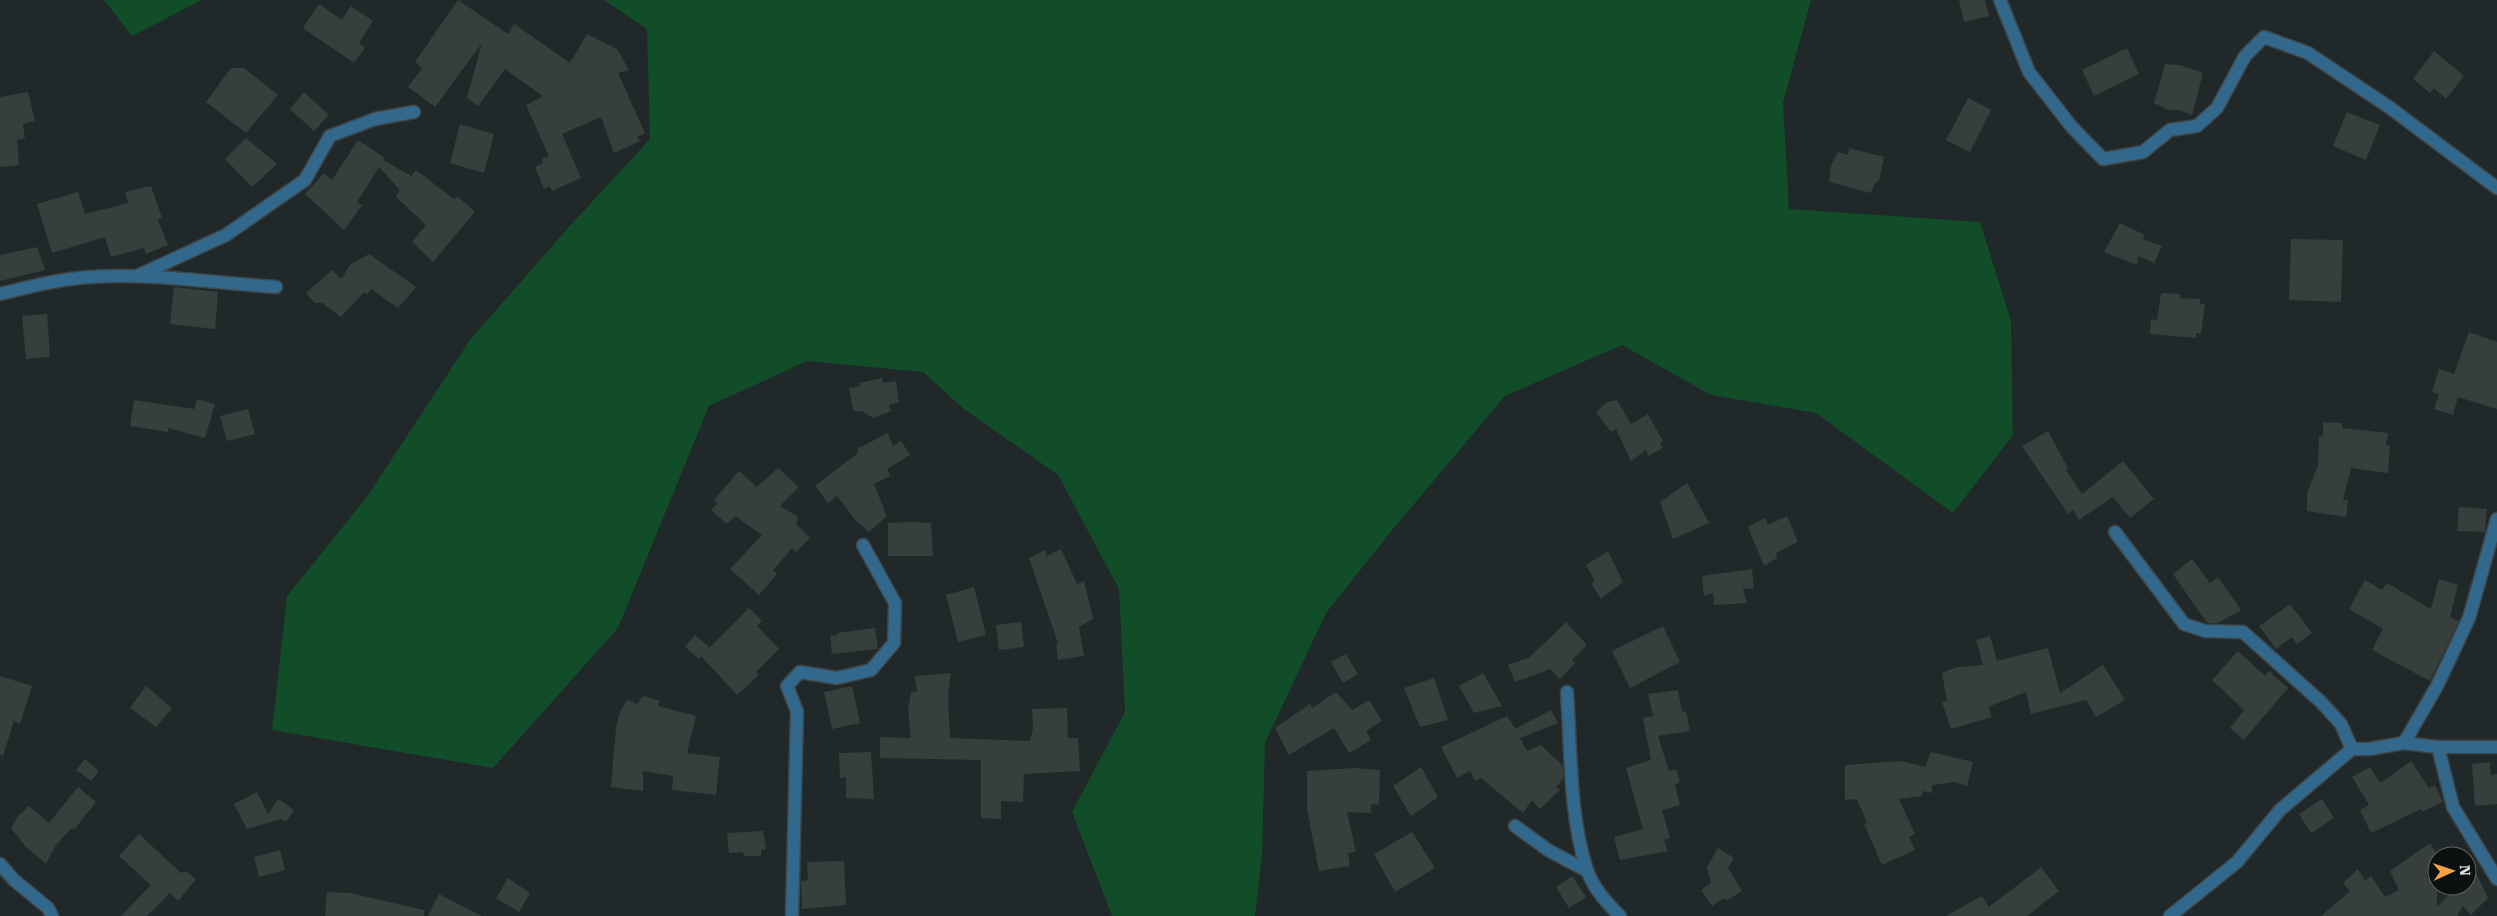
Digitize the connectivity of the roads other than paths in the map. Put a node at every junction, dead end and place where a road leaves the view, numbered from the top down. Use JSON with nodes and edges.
{"nodes":[{"id":1,"x":2000,"y":0,"type":"edge"},
{"id":2,"x":414,"y":112,"type":"dead end"},
{"id":3,"x":2497,"y":188,"type":"edge"},
{"id":4,"x":137,"y":276,"type":"junction"},
{"id":5,"x":276,"y":287,"type":"dead end"},
{"id":6,"x":0,"y":294,"type":"edge"},
{"id":7,"x":2497,"y":519,"type":"edge"},
{"id":8,"x":2115,"y":532,"type":"dead end"},
{"id":9,"x":863,"y":545,"type":"dead end"},
{"id":10,"x":1567,"y":692,"type":"dead end"},
{"id":11,"x":2404,"y":743,"type":"junction"},
{"id":12,"x":2438,"y":747,"type":"junction"},
{"id":13,"x":2497,"y":747,"type":"edge"},
{"id":14,"x":2352,"y":749,"type":"junction"},
{"id":15,"x":1515,"y":826,"type":"dead end"},
{"id":16,"x":0,"y":864,"type":"edge"},
{"id":17,"x":1588,"y":871,"type":"junction"},
{"id":18,"x":2497,"y":879,"type":"edge"},
{"id":19,"x":52,"y":916,"type":"edge"},
{"id":20,"x":792,"y":916,"type":"edge"},
{"id":21,"x":1620,"y":916,"type":"edge"},
{"id":22,"x":2170,"y":916,"type":"edge"}],
"edges":[{"from":1,"to":3,"type":"street"},
{"from":2,"to":4,"type":"street"},
{"from":4,"to":5,"type":"street"},
{"from":4,"to":6,"type":"street"},
{"from":7,"to":11,"type":"street"},
{"from":8,"to":14,"type":"street"},
{"from":9,"to":20,"type":"street"},
{"from":10,"to":17,"type":"street"},
{"from":11,"to":12,"type":"street"},
{"from":11,"to":14,"type":"street"},
{"from":12,"to":13,"type":"street"},
{"from":12,"to":18,"type":"street"},
{"from":14,"to":22,"type":"street"},
{"from":15,"to":17,"type":"street"},
{"from":16,"to":19,"type":"street"},
{"from":17,"to":21,"type":"street"}]}
